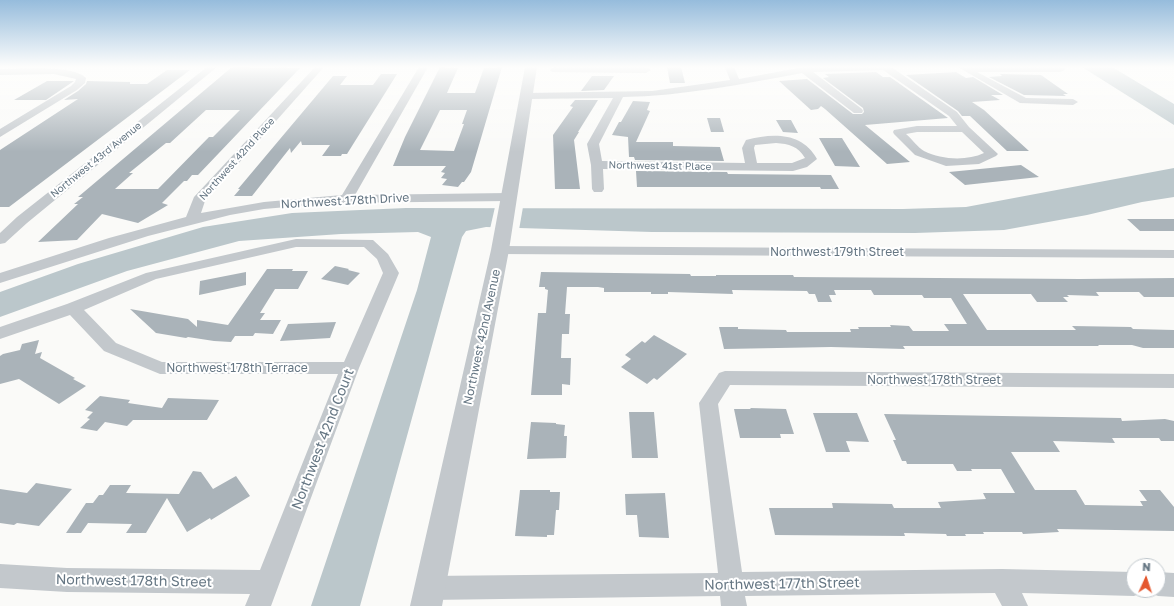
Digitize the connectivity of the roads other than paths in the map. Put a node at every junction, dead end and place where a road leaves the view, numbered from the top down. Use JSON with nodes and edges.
{"nodes":[{"id":1,"x":62,"y":95,"type":"edge"},
{"id":2,"x":178,"y":95,"type":"edge"},
{"id":3,"x":294,"y":95,"type":"edge"},
{"id":4,"x":407,"y":95,"type":"edge"},
{"id":5,"x":593,"y":95,"type":"edge"},
{"id":6,"x":619,"y":95,"type":"edge"},
{"id":7,"x":837,"y":95,"type":"edge"},
{"id":8,"x":926,"y":95,"type":"edge"},
{"id":9,"x":1014,"y":95,"type":"edge"},
{"id":10,"x":526,"y":96,"type":"joint"},
{"id":11,"x":1073,"y":102,"type":"dead end"},
{"id":12,"x":858,"y":111,"type":"dead end"},
{"id":13,"x":965,"y":129,"type":"junction"},
{"id":14,"x":0,"y":134,"type":"edge"},
{"id":15,"x":597,"y":165,"type":"junction"},
{"id":16,"x":752,"y":167,"type":"junction"},
{"id":17,"x":598,"y":189,"type":"dead end"},
{"id":18,"x":346,"y":199,"type":"junction"},
{"id":19,"x":507,"y":202,"type":"junction"},
{"id":20,"x":192,"y":220,"type":"junction"},
{"id":21,"x":0,"y":240,"type":"edge"},
{"id":22,"x":501,"y":242,"type":"junction"},
{"id":23,"x":1174,"y":254,"type":"edge"},
{"id":24,"x":0,"y":278,"type":"edge"},
{"id":25,"x":73,"y":308,"type":"junction"},
{"id":26,"x":0,"y":334,"type":"edge"},
{"id":27,"x":350,"y":368,"type":"junction"},
{"id":28,"x":1174,"y":381,"type":"edge"},
{"id":29,"x":0,"y":576,"type":"edge"},
{"id":30,"x":1002,"y":581,"type":"junction"},
{"id":31,"x":268,"y":582,"type":"junction"},
{"id":32,"x":1126,"y":584,"type":"edge"},
{"id":33,"x":733,"y":595,"type":"edge"},
{"id":34,"x":428,"y":597,"type":"edge"},
{"id":35,"x":258,"y":606,"type":"edge"},
{"id":36,"x":1015,"y":606,"type":"edge"}],
"edges":[{"from":1,"to":14,"type":"street"},
{"from":2,"to":21,"type":"street","name":"Northwest 43rd Avenue"},
{"from":3,"to":20,"type":"street","name":"Northwest 42nd Place"},
{"from":4,"to":18,"type":"street"},
{"from":5,"to":10,"type":"street"},
{"from":6,"to":15,"type":"street","name":"Northwest 41st Place"},
{"from":7,"to":12,"type":"street"},
{"from":8,"to":13,"type":"street"},
{"from":9,"to":11,"type":"street"},
{"from":10,"to":19,"type":"street","name":"Northwest 42nd Avenue"},
{"from":13,"to":13,"type":"street"},
{"from":15,"to":16,"type":"street","name":"Northwest 41st Place"},
{"from":15,"to":17,"type":"street"},
{"from":16,"to":16,"type":"street","name":"Northwest 41st Place"},
{"from":18,"to":19,"type":"street","name":"Northwest 178th Drive"},
{"from":18,"to":20,"type":"street","name":"Northwest 178th Drive"},
{"from":19,"to":22,"type":"street","name":"Northwest 42nd Avenue"},
{"from":20,"to":24,"type":"street","name":"Northwest 178th Drive"},
{"from":22,"to":23,"type":"street","name":"Northwest 179th Street"},
{"from":22,"to":34,"type":"street","name":"Northwest 42nd Avenue"},
{"from":25,"to":26,"type":"street"},
{"from":25,"to":27,"type":"street","name":"Northwest 178th Terrace"},
{"from":25,"to":27,"type":"street","name":"Northwest 42nd Court"},
{"from":27,"to":31,"type":"street","name":"Northwest 42nd Court"},
{"from":28,"to":33,"type":"street","name":"Northwest 178th Street"},
{"from":29,"to":31,"type":"street","name":"Northwest 178th Street"},
{"from":30,"to":32,"type":"street","name":"Northwest 177th Street"},
{"from":30,"to":33,"type":"street","name":"Northwest 177th Street"},
{"from":30,"to":36,"type":"street"},
{"from":31,"to":35,"type":"street","name":"Northwest 42nd Court"},
{"from":33,"to":34,"type":"street","name":"Northwest 177th Street"}]}
